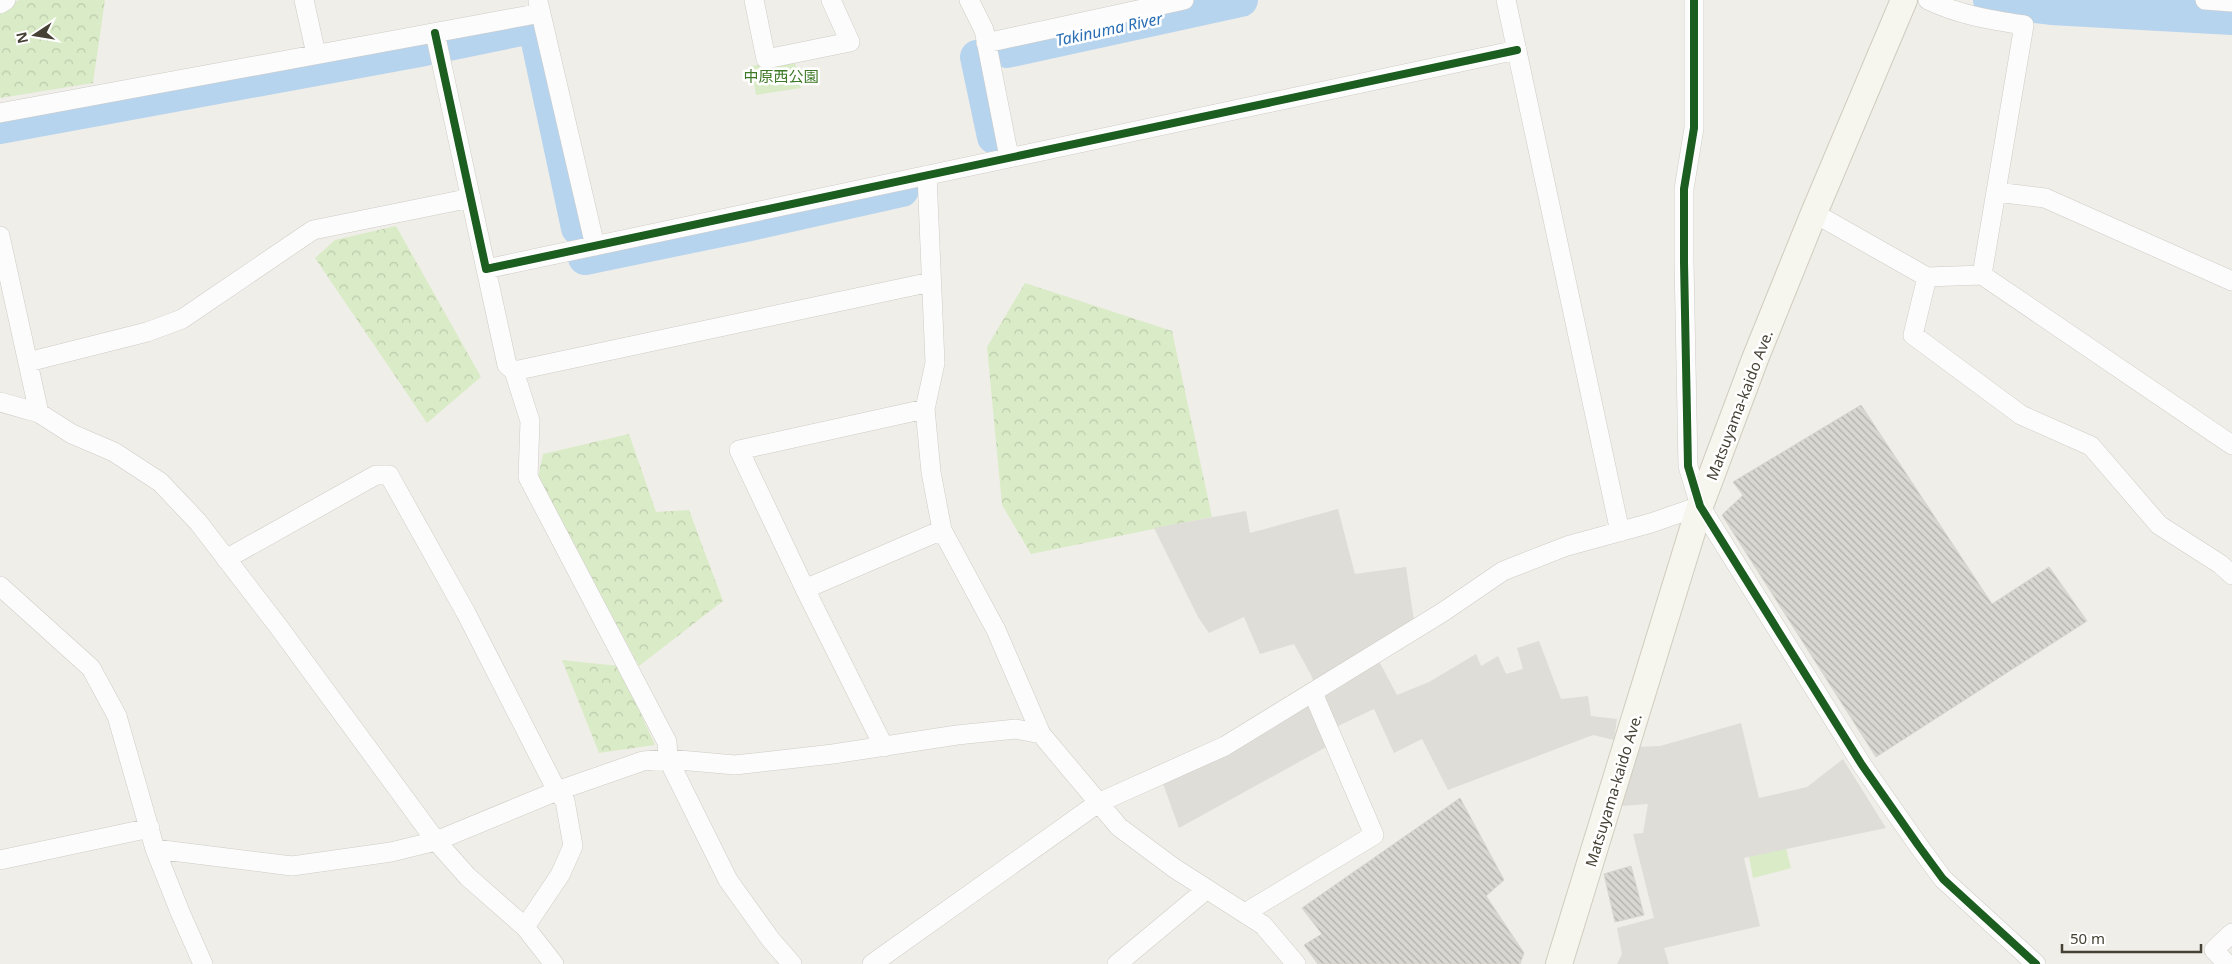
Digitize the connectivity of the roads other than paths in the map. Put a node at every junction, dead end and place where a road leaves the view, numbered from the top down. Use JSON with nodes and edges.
{"nodes":[{"id":1,"x":6,"y":0,"type":"edge"},
{"id":2,"x":304,"y":0,"type":"edge"},
{"id":3,"x":754,"y":0,"type":"edge"},
{"id":4,"x":831,"y":0,"type":"edge"},
{"id":5,"x":969,"y":0,"type":"edge"},
{"id":6,"x":1184,"y":0,"type":"edge"},
{"id":7,"x":1506,"y":0,"type":"edge"},
{"id":8,"x":1694,"y":0,"type":"edge"},
{"id":9,"x":1904,"y":0,"type":"edge"},
{"id":10,"x":1928,"y":0,"type":"edge"},
{"id":11,"x":2205,"y":0,"type":"edge"},
{"id":12,"x":2232,"y":2,"type":"edge"},
{"id":13,"x":0,"y":4,"type":"edge"},
{"id":14,"x":539,"y":6,"type":"edge"},
{"id":15,"x":434,"y":33,"type":"junction"},
{"id":16,"x":986,"y":43,"type":"junction"},
{"id":17,"x":1517,"y":50,"type":"junction"},
{"id":18,"x":316,"y":54,"type":"junction"},
{"id":19,"x":0,"y":113,"type":"edge"},
{"id":20,"x":1009,"y":158,"type":"junction"},
{"id":21,"x":927,"y":175,"type":"junction"},
{"id":22,"x":1996,"y":192,"type":"junction"},
{"id":23,"x":471,"y":198,"type":"junction"},
{"id":24,"x":1814,"y":213,"type":"junction"},
{"id":25,"x":0,"y":236,"type":"edge"},
{"id":26,"x":595,"y":246,"type":"junction"},
{"id":27,"x":486,"y":269,"type":"junction"},
{"id":28,"x":1982,"y":275,"type":"junction"},
{"id":29,"x":1927,"y":277,"type":"junction"},
{"id":30,"x":2232,"y":281,"type":"edge"},
{"id":31,"x":931,"y":282,"type":"junction"},
{"id":32,"x":28,"y":362,"type":"junction"},
{"id":33,"x":514,"y":371,"type":"junction"},
{"id":34,"x":0,"y":402,"type":"edge"},
{"id":35,"x":925,"y":408,"type":"junction"},
{"id":36,"x":39,"y":413,"type":"junction"},
{"id":37,"x":2229,"y":436,"type":"edge"},
{"id":38,"x":1700,"y":506,"type":"junction"},
{"id":39,"x":942,"y":530,"type":"junction"},
{"id":40,"x":1620,"y":532,"type":"junction"},
{"id":41,"x":226,"y":559,"type":"junction"},
{"id":42,"x":2228,"y":564,"type":"edge"},
{"id":43,"x":0,"y":586,"type":"edge"},
{"id":44,"x":805,"y":589,"type":"junction"},
{"id":45,"x":1313,"y":694,"type":"junction"},
{"id":46,"x":1041,"y":734,"type":"junction"},
{"id":47,"x":884,"y":747,"type":"junction"},
{"id":48,"x":668,"y":760,"type":"junction"},
{"id":49,"x":557,"y":791,"type":"junction"},
{"id":50,"x":1098,"y":803,"type":"junction"},
{"id":51,"x":150,"y":828,"type":"junction"},
{"id":52,"x":436,"y":841,"type":"junction"},
{"id":53,"x":156,"y":848,"type":"junction"},
{"id":54,"x":0,"y":860,"type":"edge"},
{"id":55,"x":1207,"y":889,"type":"junction"},
{"id":56,"x":1245,"y":913,"type":"junction"},
{"id":57,"x":525,"y":927,"type":"junction"},
{"id":58,"x":2232,"y":933,"type":"edge"},
{"id":59,"x":203,"y":964,"type":"edge"},
{"id":60,"x":554,"y":964,"type":"edge"},
{"id":61,"x":792,"y":964,"type":"edge"},
{"id":62,"x":872,"y":964,"type":"edge"},
{"id":63,"x":1117,"y":964,"type":"edge"},
{"id":64,"x":1296,"y":964,"type":"edge"},
{"id":65,"x":1559,"y":964,"type":"edge"},
{"id":66,"x":2036,"y":964,"type":"edge"},
{"id":67,"x":2227,"y":964,"type":"edge"}],
"edges":[{"from":1,"to":13,"type":"street"},
{"from":2,"to":18,"type":"street"},
{"from":3,"to":4,"type":"street"},
{"from":5,"to":16,"type":"street"},
{"from":6,"to":16,"type":"street"},
{"from":7,"to":17,"type":"street"},
{"from":8,"to":38,"type":"street"},
{"from":9,"to":24,"type":"main road","name":"Matsuyama-kaido Ave."},
{"from":10,"to":22,"type":"street"},
{"from":11,"to":12,"type":"street"},
{"from":14,"to":15,"type":"street"},
{"from":14,"to":26,"type":"street"},
{"from":15,"to":18,"type":"street"},
{"from":15,"to":23,"type":"street"},
{"from":16,"to":20,"type":"street"},
{"from":17,"to":20,"type":"street"},
{"from":17,"to":40,"type":"street"},
{"from":18,"to":19,"type":"street"},
{"from":20,"to":21,"type":"street"},
{"from":21,"to":26,"type":"street"},
{"from":21,"to":31,"type":"street"},
{"from":22,"to":28,"type":"street"},
{"from":22,"to":30,"type":"street"},
{"from":23,"to":27,"type":"street"},
{"from":23,"to":32,"type":"street"},
{"from":24,"to":29,"type":"street"},
{"from":24,"to":38,"type":"main road","name":"Matsuyama-kaido Ave."},
{"from":25,"to":32,"type":"street"},
{"from":26,"to":27,"type":"street"},
{"from":27,"to":33,"type":"street"},
{"from":28,"to":29,"type":"street"},
{"from":28,"to":37,"type":"street"},
{"from":29,"to":42,"type":"street"},
{"from":31,"to":33,"type":"street"},
{"from":31,"to":35,"type":"street"},
{"from":32,"to":36,"type":"street"},
{"from":33,"to":48,"type":"street"},
{"from":34,"to":36,"type":"street"},
{"from":35,"to":39,"type":"street"},
{"from":35,"to":44,"type":"street"},
{"from":36,"to":41,"type":"street"},
{"from":38,"to":40,"type":"street"},
{"from":38,"to":65,"type":"main road","name":"Matsuyama-kaido Ave."},
{"from":38,"to":66,"type":"street"},
{"from":39,"to":44,"type":"street"},
{"from":39,"to":46,"type":"street"},
{"from":40,"to":45,"type":"street"},
{"from":41,"to":49,"type":"street"},
{"from":41,"to":52,"type":"street"},
{"from":43,"to":51,"type":"street"},
{"from":44,"to":47,"type":"street"},
{"from":45,"to":50,"type":"street"},
{"from":45,"to":56,"type":"street"},
{"from":46,"to":47,"type":"street"},
{"from":46,"to":50,"type":"street"},
{"from":47,"to":48,"type":"street"},
{"from":48,"to":49,"type":"street"},
{"from":48,"to":61,"type":"street"},
{"from":49,"to":52,"type":"street"},
{"from":49,"to":57,"type":"street"},
{"from":50,"to":55,"type":"street"},
{"from":50,"to":62,"type":"street"},
{"from":51,"to":53,"type":"street"},
{"from":51,"to":54,"type":"street"},
{"from":52,"to":53,"type":"street"},
{"from":52,"to":57,"type":"street"},
{"from":53,"to":59,"type":"street"},
{"from":55,"to":56,"type":"street"},
{"from":55,"to":63,"type":"street"},
{"from":56,"to":64,"type":"street"},
{"from":57,"to":60,"type":"street"},
{"from":58,"to":67,"type":"street"}]}
